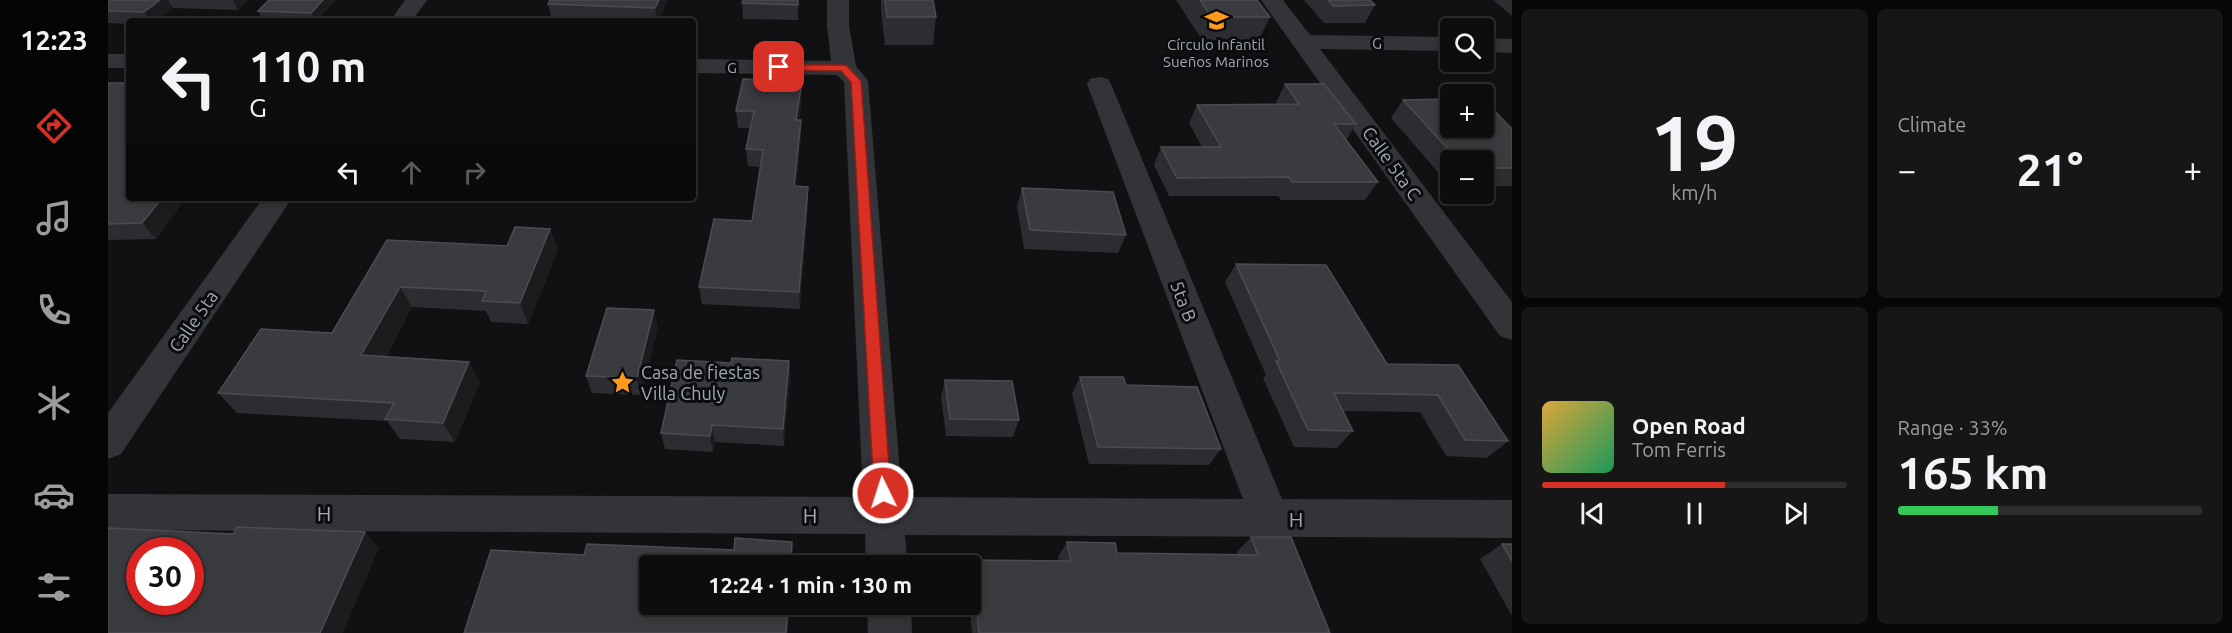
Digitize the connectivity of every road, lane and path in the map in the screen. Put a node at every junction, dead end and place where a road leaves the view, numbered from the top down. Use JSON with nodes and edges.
{"nodes":[{"id":1,"x":416,"y":0,"type":"edge"},
{"id":2,"x":838,"y":0,"type":"edge"},
{"id":3,"x":1272,"y":0,"type":"edge"},
{"id":4,"x":403,"y":18,"type":"edge"},
{"id":5,"x":1303,"y":42,"type":"junction"},
{"id":6,"x":1440,"y":45,"type":"edge"},
{"id":7,"x":1494,"y":45,"type":"edge"},
{"id":8,"x":1512,"y":46,"type":"edge"},
{"id":9,"x":108,"y":61,"type":"edge"},
{"id":10,"x":126,"y":61,"type":"edge"},
{"id":11,"x":696,"y":66,"type":"edge"},
{"id":12,"x":844,"y":68,"type":"junction"},
{"id":13,"x":1099,"y":84,"type":"dead end"},
{"id":14,"x":276,"y":201,"type":"edge"},
{"id":15,"x":1512,"y":327,"type":"edge"},
{"id":16,"x":108,"y":443,"type":"edge"},
{"id":17,"x":108,"y":512,"type":"edge"},
{"id":18,"x":884,"y":516,"type":"junction"},
{"id":19,"x":1270,"y":518,"type":"junction"},
{"id":20,"x":1512,"y":519,"type":"edge"},
{"id":21,"x":886,"y":555,"type":"edge"},
{"id":22,"x":889,"y":615,"type":"edge"},
{"id":23,"x":890,"y":633,"type":"edge"}],
"edges":[{"from":1,"to":4,"type":"street"},
{"from":2,"to":12,"type":"street"},
{"from":3,"to":5,"type":"street","name":"Calle 5ta C"},
{"from":5,"to":6,"type":"street","name":"G"},
{"from":5,"to":15,"type":"street","name":"Calle 5ta C"},
{"from":7,"to":8,"type":"street"},
{"from":9,"to":10,"type":"street"},
{"from":11,"to":12,"type":"street","name":"G"},
{"from":12,"to":18,"type":"street"},
{"from":13,"to":19,"type":"street","name":"5ta B"},
{"from":14,"to":16,"type":"street","name":"Calle 5ta"},
{"from":17,"to":18,"type":"street","name":"H"},
{"from":18,"to":19,"type":"street","name":"H"},
{"from":18,"to":21,"type":"street"},
{"from":19,"to":20,"type":"street","name":"H"},
{"from":22,"to":23,"type":"street"}]}
